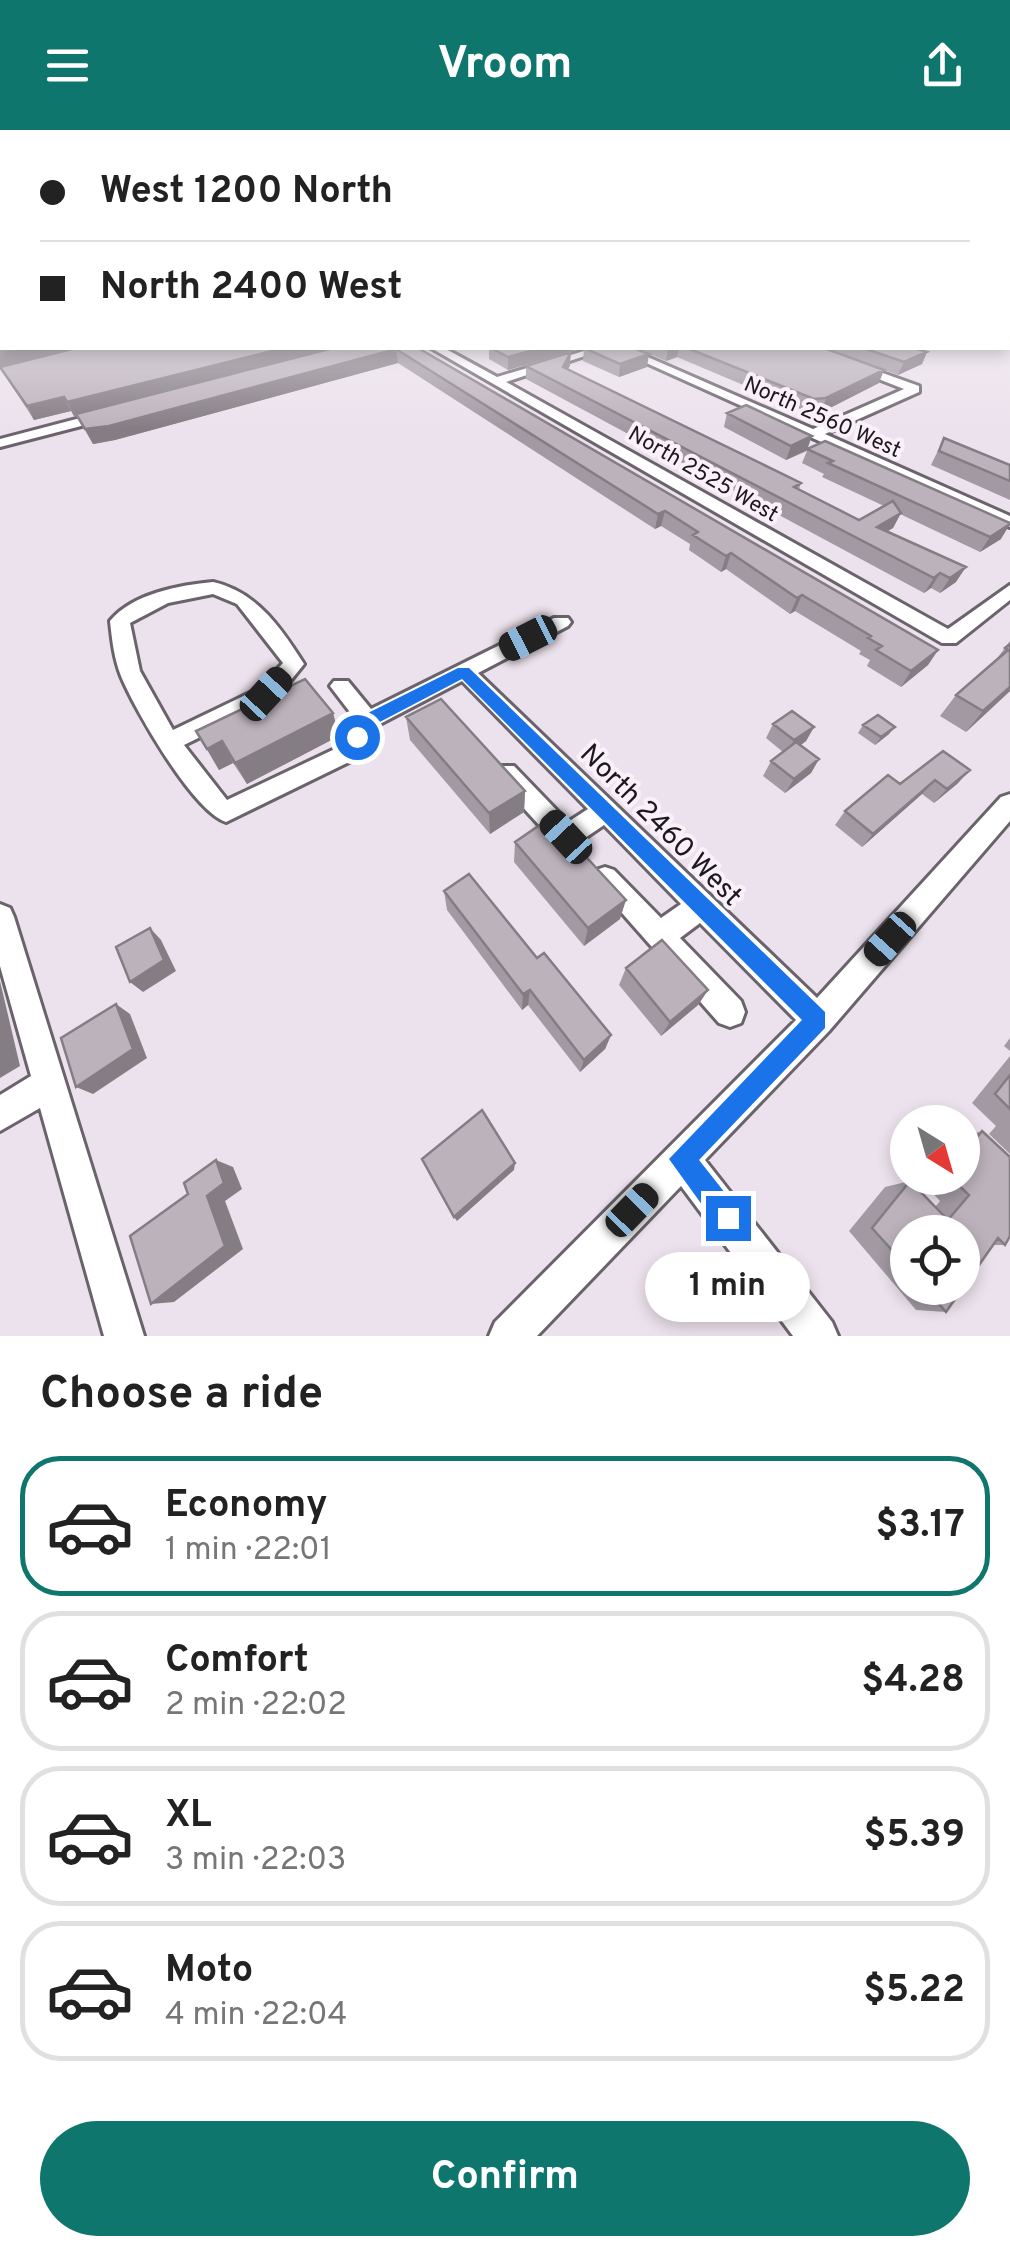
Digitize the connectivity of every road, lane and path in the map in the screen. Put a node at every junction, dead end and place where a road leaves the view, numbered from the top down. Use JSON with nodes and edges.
{"nodes":[{"id":1,"x":441,"y":350,"type":"edge"},
{"id":2,"x":598,"y":350,"type":"edge"},
{"id":3,"x":625,"y":350,"type":"edge"},
{"id":4,"x":809,"y":350,"type":"edge"},
{"id":5,"x":497,"y":382,"type":"junction"},
{"id":6,"x":118,"y":412,"type":"edge"},
{"id":7,"x":814,"y":434,"type":"junction"},
{"id":8,"x":2,"y":439,"type":"edge"},
{"id":9,"x":1010,"y":522,"type":"edge"},
{"id":10,"x":1010,"y":591,"type":"edge"},
{"id":11,"x":561,"y":622,"type":"dead end"},
{"id":12,"x":464,"y":672,"type":"junction"},
{"id":13,"x":342,"y":686,"type":"dead end"},
{"id":14,"x":430,"y":688,"type":"junction"},
{"id":15,"x":454,"y":715,"type":"edge"},
{"id":16,"x":368,"y":720,"type":"junction"},
{"id":17,"x":171,"y":741,"type":"junction"},
{"id":18,"x":545,"y":752,"type":"junction"},
{"id":19,"x":489,"y":754,"type":"edge"},
{"id":20,"x":507,"y":774,"type":"junction"},
{"id":21,"x":1010,"y":804,"type":"edge"},
{"id":22,"x":605,"y":811,"type":"junction"},
{"id":23,"x":566,"y":837,"type":"junction"},
{"id":24,"x":701,"y":906,"type":"junction"},
{"id":25,"x":0,"y":917,"type":"edge"},
{"id":26,"x":659,"y":936,"type":"junction"},
{"id":27,"x":730,"y":1012,"type":"dead end"},
{"id":28,"x":818,"y":1020,"type":"junction"},
{"id":29,"x":49,"y":1083,"type":"junction"},
{"id":30,"x":0,"y":1114,"type":"edge"},
{"id":31,"x":682,"y":1159,"type":"junction"},
{"id":32,"x":124,"y":1336,"type":"edge"},
{"id":33,"x":509,"y":1336,"type":"edge"},
{"id":34,"x":818,"y":1336,"type":"edge"}],
"edges":[{"from":1,"to":5,"type":"street","name":"North 2525 West"},
{"from":2,"to":5,"type":"street"},
{"from":3,"to":7,"type":"street","name":"North 2560 West"},
{"from":4,"to":7,"type":"street"},
{"from":5,"to":10,"type":"street","name":"North 2525 West"},
{"from":6,"to":8,"type":"street"},
{"from":7,"to":9,"type":"street","name":"North 2560 West"},
{"from":11,"to":12,"type":"street"},
{"from":12,"to":14,"type":"street"},
{"from":12,"to":18,"type":"street","name":"North 2460 West"},
{"from":13,"to":16,"type":"street"},
{"from":14,"to":15,"type":"street"},
{"from":14,"to":16,"type":"street"},
{"from":16,"to":17,"type":"street"},
{"from":17,"to":17,"type":"street"},
{"from":18,"to":20,"type":"street"},
{"from":18,"to":22,"type":"street","name":"North 2460 West"},
{"from":19,"to":20,"type":"street"},
{"from":20,"to":23,"type":"street"},
{"from":21,"to":28,"type":"street"},
{"from":22,"to":23,"type":"street"},
{"from":22,"to":24,"type":"street","name":"North 2460 West"},
{"from":23,"to":26,"type":"street"},
{"from":24,"to":26,"type":"street"},
{"from":24,"to":28,"type":"street","name":"North 2460 West"},
{"from":25,"to":29,"type":"street"},
{"from":26,"to":27,"type":"street"},
{"from":28,"to":31,"type":"street"},
{"from":29,"to":30,"type":"street"},
{"from":29,"to":32,"type":"street"},
{"from":31,"to":33,"type":"street"},
{"from":31,"to":34,"type":"street"}]}
